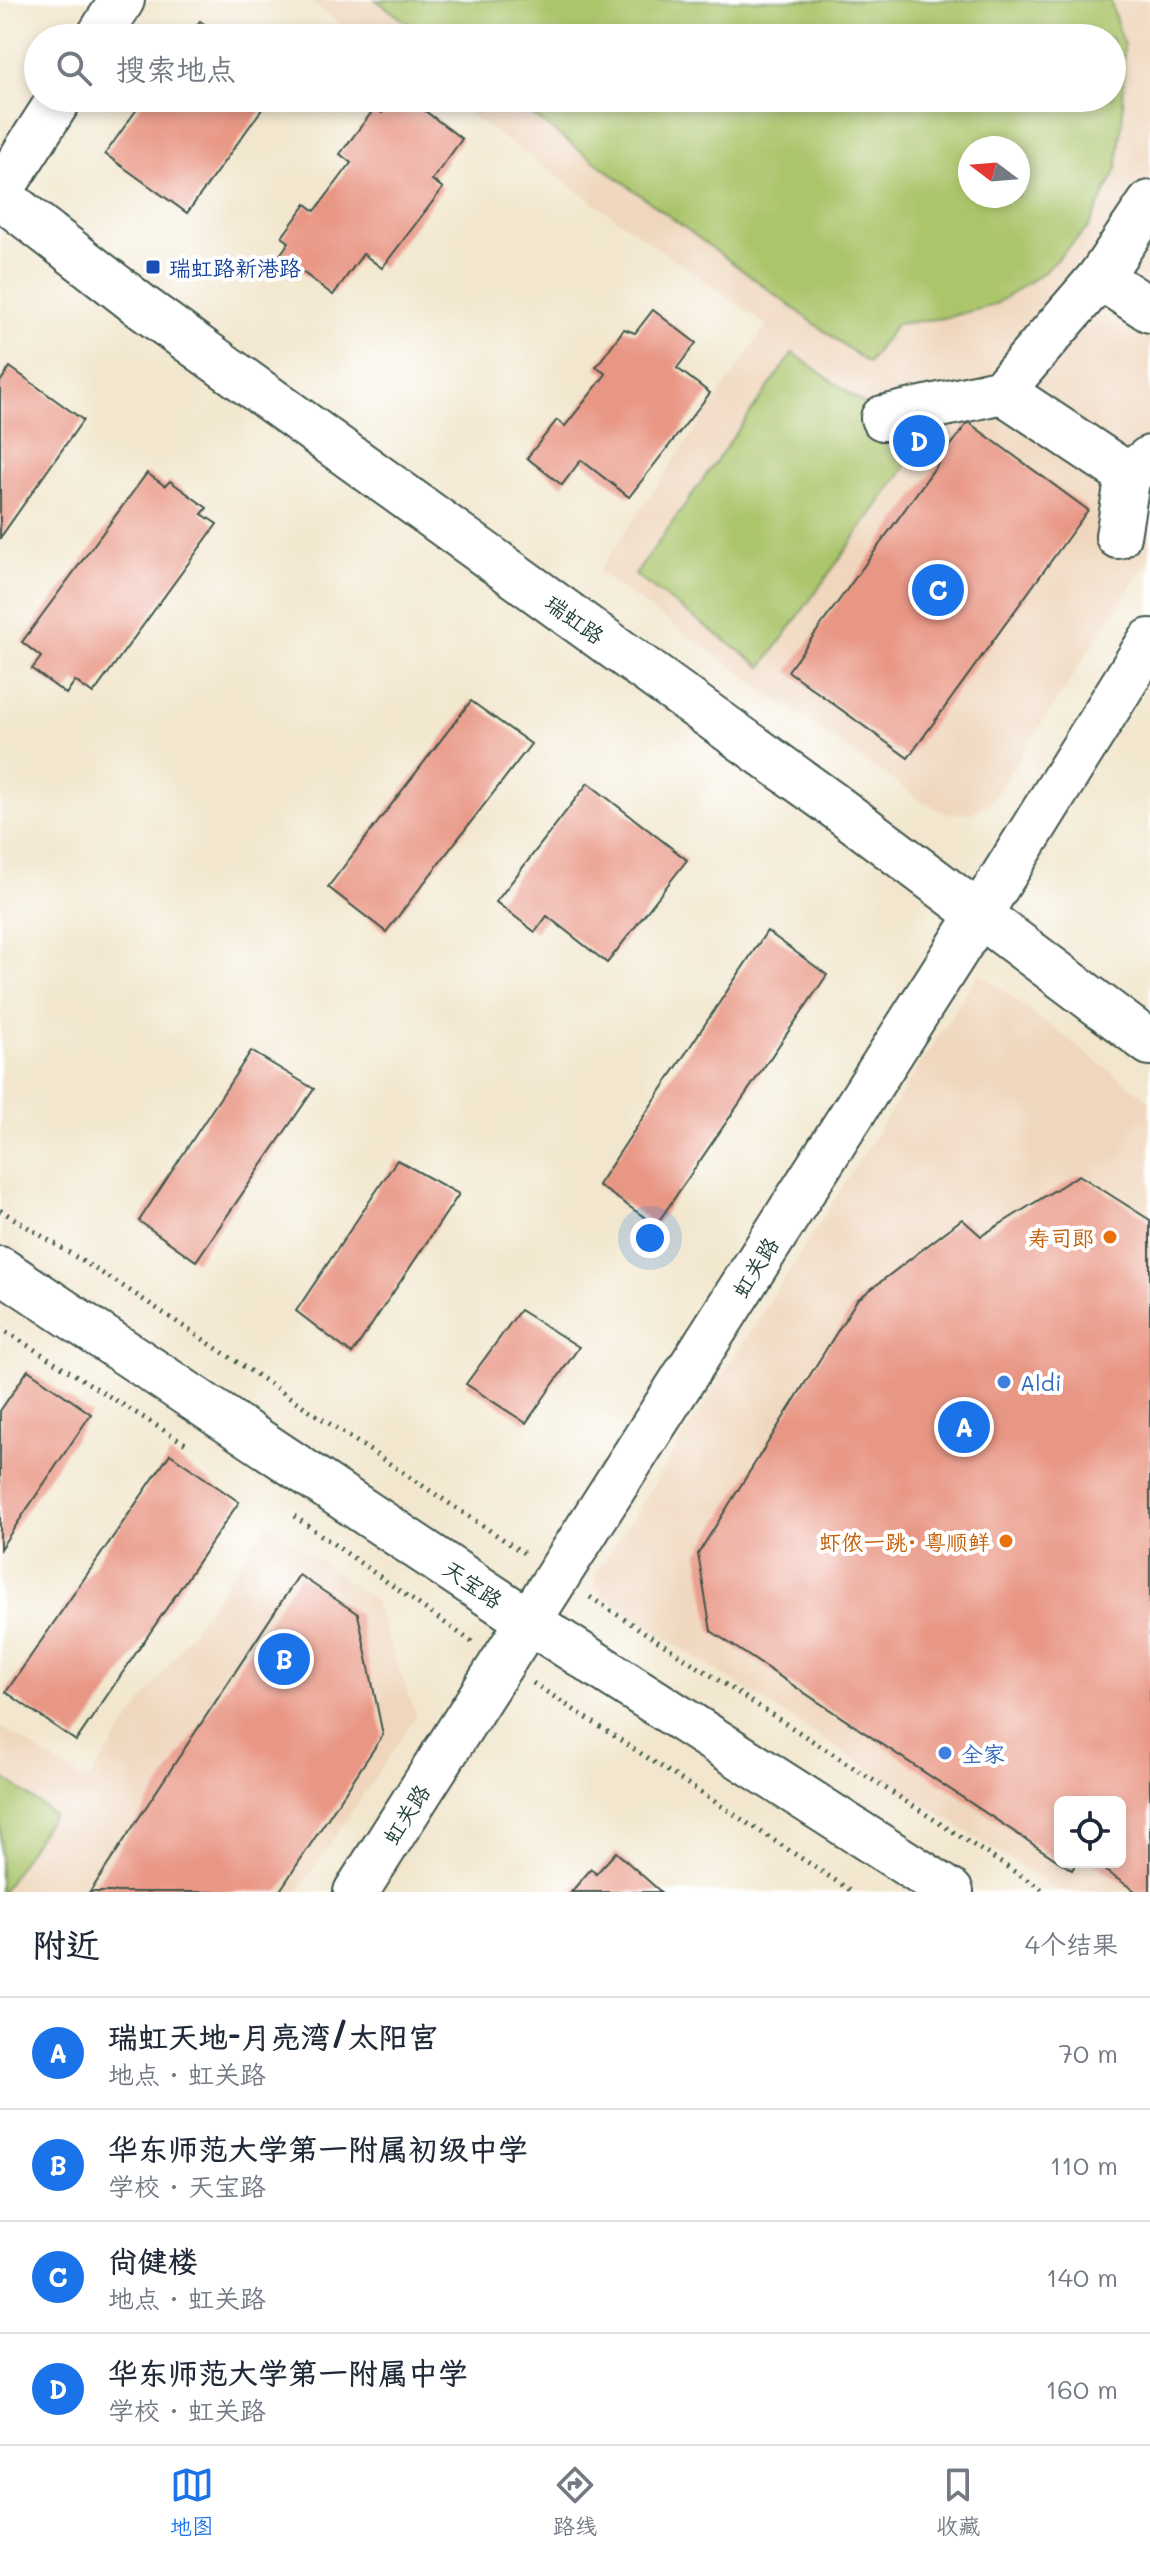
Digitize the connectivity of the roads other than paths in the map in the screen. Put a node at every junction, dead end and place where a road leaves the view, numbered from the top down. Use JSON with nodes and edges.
{"nodes":[{"id":1,"x":122,"y":0,"type":"edge"},
{"id":2,"x":107,"y":24,"type":"edge"},
{"id":3,"x":51,"y":112,"type":"edge"},
{"id":4,"x":0,"y":194,"type":"edge"},
{"id":5,"x":1150,"y":203,"type":"edge"},
{"id":6,"x":1100,"y":277,"type":"junction"},
{"id":7,"x":1150,"y":310,"type":"edge"},
{"id":8,"x":1002,"y":391,"type":"junction"},
{"id":9,"x":883,"y":418,"type":"dead end"},
{"id":10,"x":1139,"y":466,"type":"edge"},
{"id":11,"x":1118,"y":536,"type":"dead end"},
{"id":12,"x":1150,"y":641,"type":"edge"},
{"id":13,"x":979,"y":915,"type":"junction"},
{"id":14,"x":1150,"y":1043,"type":"edge"},
{"id":15,"x":0,"y":1269,"type":"edge"},
{"id":16,"x":530,"y":1622,"type":"junction"},
{"id":17,"x":356,"y":1892,"type":"edge"},
{"id":18,"x":951,"y":1892,"type":"edge"}],
"edges":[{"from":1,"to":2,"type":"street"},
{"from":3,"to":4,"type":"street"},
{"from":4,"to":13,"type":"street","name":"瑞虹路"},
{"from":5,"to":6,"type":"street"},
{"from":6,"to":7,"type":"street"},
{"from":6,"to":8,"type":"street"},
{"from":8,"to":9,"type":"street"},
{"from":8,"to":10,"type":"street"},
{"from":10,"to":11,"type":"street"},
{"from":12,"to":13,"type":"street","name":"虹关路"},
{"from":13,"to":14,"type":"street","name":"瑞虹路"},
{"from":13,"to":16,"type":"street","name":"虹关路"},
{"from":15,"to":16,"type":"street","name":"天宝路"},
{"from":16,"to":17,"type":"street","name":"虹关路"},
{"from":16,"to":18,"type":"street","name":"天宝路"}]}
